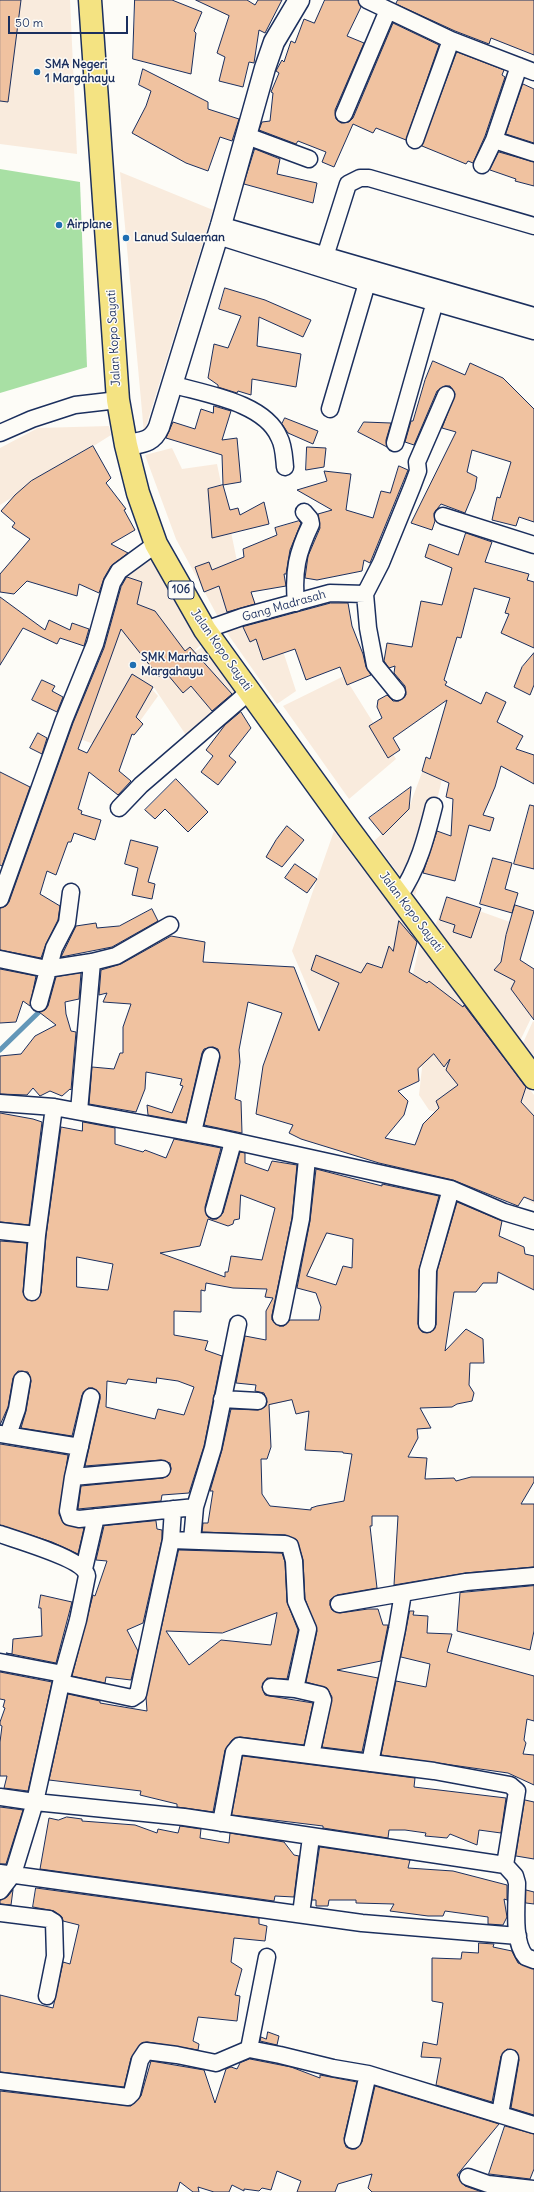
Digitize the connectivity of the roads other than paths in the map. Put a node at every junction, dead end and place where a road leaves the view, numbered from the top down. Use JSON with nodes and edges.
{"nodes":[{"id":1,"x":90,"y":0,"type":"edge"},
{"id":2,"x":299,"y":0,"type":"edge"},
{"id":3,"x":367,"y":0,"type":"edge"},
{"id":4,"x":388,"y":10,"type":"junction"},
{"id":5,"x":451,"y":40,"type":"junction"},
{"id":6,"x":527,"y":69,"type":"edge"},
{"id":7,"x":344,"y":114,"type":"dead end"},
{"id":8,"x":247,"y":136,"type":"junction"},
{"id":9,"x":415,"y":140,"type":"dead end"},
{"id":10,"x":494,"y":140,"type":"junction"},
{"id":11,"x":534,"y":153,"type":"edge"},
{"id":12,"x":309,"y":159,"type":"dead end"},
{"id":13,"x":482,"y":165,"type":"dead end"},
{"id":14,"x":534,"y":226,"type":"edge"},
{"id":15,"x":220,"y":230,"type":"junction"},
{"id":16,"x":324,"y":261,"type":"junction"},
{"id":17,"x":367,"y":283,"type":"junction"},
{"id":18,"x":437,"y":295,"type":"junction"},
{"id":19,"x":534,"y":316,"type":"edge"},
{"id":20,"x":534,"y":331,"type":"edge"},
{"id":21,"x":171,"y":384,"type":"junction"},
{"id":22,"x":446,"y":396,"type":"dead end"},
{"id":23,"x":118,"y":400,"type":"junction"},
{"id":24,"x":330,"y":409,"type":"dead end"},
{"id":25,"x":0,"y":433,"type":"edge"},
{"id":26,"x":395,"y":443,"type":"dead end"},
{"id":27,"x":126,"y":445,"type":"junction"},
{"id":28,"x":285,"y":467,"type":"dead end"},
{"id":29,"x":304,"y":512,"type":"dead end"},
{"id":30,"x":443,"y":516,"type":"dead end"},
{"id":31,"x":156,"y":544,"type":"junction"},
{"id":32,"x":534,"y":545,"type":"edge"},
{"id":33,"x":365,"y":594,"type":"junction"},
{"id":34,"x":296,"y":603,"type":"junction"},
{"id":35,"x":205,"y":630,"type":"junction"},
{"id":36,"x":250,"y":691,"type":"junction"},
{"id":37,"x":398,"y":692,"type":"dead end"},
{"id":38,"x":434,"y":806,"type":"dead end"},
{"id":39,"x":119,"y":808,"type":"dead end"},
{"id":40,"x":1,"y":891,"type":"edge"},
{"id":41,"x":71,"y":892,"type":"dead end"},
{"id":42,"x":399,"y":896,"type":"junction"},
{"id":43,"x":170,"y":925,"type":"dead end"},
{"id":44,"x":0,"y":959,"type":"edge"},
{"id":45,"x":92,"y":962,"type":"junction"},
{"id":46,"x":47,"y":969,"type":"junction"},
{"id":47,"x":39,"y":1003,"type":"dead end"},
{"id":48,"x":211,"y":1056,"type":"dead end"},
{"id":49,"x":534,"y":1078,"type":"edge"},
{"id":50,"x":0,"y":1103,"type":"edge"},
{"id":51,"x":54,"y":1107,"type":"junction"},
{"id":52,"x":79,"y":1112,"type":"junction"},
{"id":53,"x":193,"y":1132,"type":"junction"},
{"id":54,"x":233,"y":1142,"type":"junction"},
{"id":55,"x":307,"y":1158,"type":"junction"},
{"id":56,"x":451,"y":1189,"type":"junction"},
{"id":57,"x":214,"y":1210,"type":"dead end"},
{"id":58,"x":534,"y":1221,"type":"edge"},
{"id":59,"x":0,"y":1231,"type":"edge"},
{"id":60,"x":37,"y":1235,"type":"junction"},
{"id":61,"x":32,"y":1292,"type":"dead end"},
{"id":62,"x":282,"y":1317,"type":"dead end"},
{"id":63,"x":238,"y":1324,"type":"dead end"},
{"id":64,"x":427,"y":1324,"type":"dead end"},
{"id":65,"x":22,"y":1380,"type":"dead end"},
{"id":66,"x":91,"y":1397,"type":"dead end"},
{"id":67,"x":222,"y":1399,"type":"junction"},
{"id":68,"x":258,"y":1401,"type":"dead end"},
{"id":69,"x":4,"y":1435,"type":"edge"},
{"id":70,"x":80,"y":1447,"type":"junction"},
{"id":71,"x":162,"y":1470,"type":"dead end"},
{"id":72,"x":73,"y":1476,"type":"junction"},
{"id":73,"x":195,"y":1507,"type":"junction"},
{"id":74,"x":173,"y":1509,"type":"junction"},
{"id":75,"x":96,"y":1516,"type":"junction"},
{"id":76,"x":0,"y":1534,"type":"edge"},
{"id":77,"x":170,"y":1540,"type":"junction"},
{"id":78,"x":192,"y":1540,"type":"junction"},
{"id":79,"x":84,"y":1568,"type":"junction"},
{"id":80,"x":534,"y":1576,"type":"edge"},
{"id":81,"x":403,"y":1593,"type":"junction"},
{"id":82,"x":339,"y":1604,"type":"dead end"},
{"id":83,"x":0,"y":1662,"type":"edge"},
{"id":84,"x":62,"y":1679,"type":"junction"},
{"id":85,"x":271,"y":1687,"type":"dead end"},
{"id":86,"x":295,"y":1689,"type":"junction"},
{"id":87,"x":312,"y":1755,"type":"junction"},
{"id":88,"x":370,"y":1763,"type":"junction"},
{"id":89,"x":0,"y":1797,"type":"edge"},
{"id":90,"x":35,"y":1802,"type":"junction"},
{"id":91,"x":221,"y":1823,"type":"junction"},
{"id":92,"x":311,"y":1837,"type":"junction"},
{"id":93,"x":505,"y":1864,"type":"junction"},
{"id":94,"x":6,"y":1874,"type":"edge"},
{"id":95,"x":0,"y":1891,"type":"edge"},
{"id":96,"x":0,"y":1913,"type":"edge"},
{"id":97,"x":301,"y":1914,"type":"junction"},
{"id":98,"x":518,"y":1936,"type":"junction"},
{"id":99,"x":266,"y":1957,"type":"dead end"},
{"id":100,"x":534,"y":1960,"type":"edge"},
{"id":101,"x":47,"y":1996,"type":"dead end"},
{"id":102,"x":249,"y":2049,"type":"junction"},
{"id":103,"x":510,"y":2058,"type":"dead end"},
{"id":104,"x":368,"y":2074,"type":"junction"},
{"id":105,"x":0,"y":2081,"type":"edge"},
{"id":106,"x":500,"y":2114,"type":"junction"},
{"id":107,"x":534,"y":2125,"type":"edge"},
{"id":108,"x":352,"y":2140,"type":"dead end"},
{"id":109,"x":468,"y":2177,"type":"dead end"},
{"id":110,"x":534,"y":2189,"type":"edge"}],
"edges":[{"from":1,"to":23,"type":"main road","name":"Jalan Kopo Sayati","number":"106"},
{"from":2,"to":8,"type":"street"},
{"from":3,"to":4,"type":"street"},
{"from":4,"to":5,"type":"street"},
{"from":4,"to":7,"type":"street"},
{"from":5,"to":6,"type":"street"},
{"from":5,"to":9,"type":"street"},
{"from":6,"to":10,"type":"street"},
{"from":8,"to":12,"type":"street"},
{"from":8,"to":15,"type":"street"},
{"from":10,"to":11,"type":"street"},
{"from":10,"to":13,"type":"street"},
{"from":14,"to":16,"type":"street"},
{"from":15,"to":16,"type":"street"},
{"from":15,"to":21,"type":"street"},
{"from":16,"to":17,"type":"street"},
{"from":16,"to":18,"type":"street"},
{"from":17,"to":18,"type":"street"},
{"from":17,"to":24,"type":"street"},
{"from":18,"to":19,"type":"street"},
{"from":18,"to":20,"type":"street"},
{"from":18,"to":26,"type":"street"},
{"from":21,"to":27,"type":"street"},
{"from":21,"to":28,"type":"street"},
{"from":22,"to":33,"type":"street"},
{"from":23,"to":25,"type":"street"},
{"from":23,"to":27,"type":"main road","name":"Jalan Kopo Sayati","number":"106"},
{"from":27,"to":31,"type":"main road","name":"Jalan Kopo Sayati","number":"106"},
{"from":29,"to":34,"type":"street"},
{"from":30,"to":32,"type":"street"},
{"from":31,"to":35,"type":"main road","name":"Jalan Kopo Sayati","number":"106"},
{"from":31,"to":40,"type":"street"},
{"from":33,"to":34,"type":"street","name":"Gang Madrasah"},
{"from":33,"to":37,"type":"street"},
{"from":34,"to":35,"type":"street","name":"Gang Madrasah"},
{"from":35,"to":36,"type":"main road","name":"Jalan Kopo Sayati","number":"106"},
{"from":36,"to":39,"type":"street"},
{"from":36,"to":42,"type":"main road","name":"Jalan Kopo Sayati","number":"106"},
{"from":38,"to":42,"type":"street"},
{"from":41,"to":46,"type":"street"},
{"from":42,"to":49,"type":"main road","name":"Jalan Kopo Sayati","number":"106"},
{"from":43,"to":45,"type":"street"},
{"from":44,"to":46,"type":"street"},
{"from":45,"to":46,"type":"street"},
{"from":45,"to":52,"type":"street"},
{"from":46,"to":47,"type":"street"},
{"from":48,"to":53,"type":"street"},
{"from":50,"to":51,"type":"street"},
{"from":51,"to":52,"type":"street"},
{"from":51,"to":60,"type":"street"},
{"from":52,"to":53,"type":"street"},
{"from":53,"to":54,"type":"street"},
{"from":54,"to":55,"type":"street"},
{"from":54,"to":57,"type":"street"},
{"from":55,"to":56,"type":"street"},
{"from":55,"to":62,"type":"street"},
{"from":56,"to":58,"type":"street"},
{"from":56,"to":64,"type":"street"},
{"from":59,"to":60,"type":"street"},
{"from":60,"to":61,"type":"street"},
{"from":63,"to":67,"type":"street"},
{"from":65,"to":69,"type":"street"},
{"from":66,"to":70,"type":"street"},
{"from":67,"to":68,"type":"street"},
{"from":67,"to":73,"type":"street"},
{"from":69,"to":70,"type":"street"},
{"from":70,"to":72,"type":"street"},
{"from":71,"to":72,"type":"street"},
{"from":72,"to":75,"type":"street"},
{"from":73,"to":74,"type":"street"},
{"from":73,"to":78,"type":"street"},
{"from":74,"to":75,"type":"street"},
{"from":74,"to":77,"type":"street"},
{"from":75,"to":79,"type":"street"},
{"from":76,"to":79,"type":"street"},
{"from":77,"to":78,"type":"street"},
{"from":77,"to":84,"type":"street"},
{"from":78,"to":86,"type":"street"},
{"from":79,"to":84,"type":"street"},
{"from":80,"to":81,"type":"street"},
{"from":81,"to":82,"type":"street"},
{"from":81,"to":88,"type":"street"},
{"from":83,"to":84,"type":"street"},
{"from":84,"to":90,"type":"street"},
{"from":85,"to":86,"type":"street"},
{"from":86,"to":87,"type":"street"},
{"from":87,"to":88,"type":"street"},
{"from":87,"to":91,"type":"street"},
{"from":88,"to":93,"type":"street"},
{"from":89,"to":90,"type":"street"},
{"from":90,"to":91,"type":"street"},
{"from":90,"to":94,"type":"street"},
{"from":91,"to":92,"type":"street"},
{"from":92,"to":93,"type":"street"},
{"from":92,"to":97,"type":"street"},
{"from":93,"to":98,"type":"street"},
{"from":94,"to":95,"type":"street"},
{"from":94,"to":97,"type":"street"},
{"from":96,"to":101,"type":"street"},
{"from":97,"to":98,"type":"street"},
{"from":98,"to":100,"type":"street"},
{"from":99,"to":102,"type":"street"},
{"from":102,"to":104,"type":"street"},
{"from":102,"to":105,"type":"street"},
{"from":103,"to":106,"type":"street"},
{"from":104,"to":106,"type":"street"},
{"from":104,"to":108,"type":"street"},
{"from":106,"to":107,"type":"street"},
{"from":109,"to":110,"type":"street"}]}
